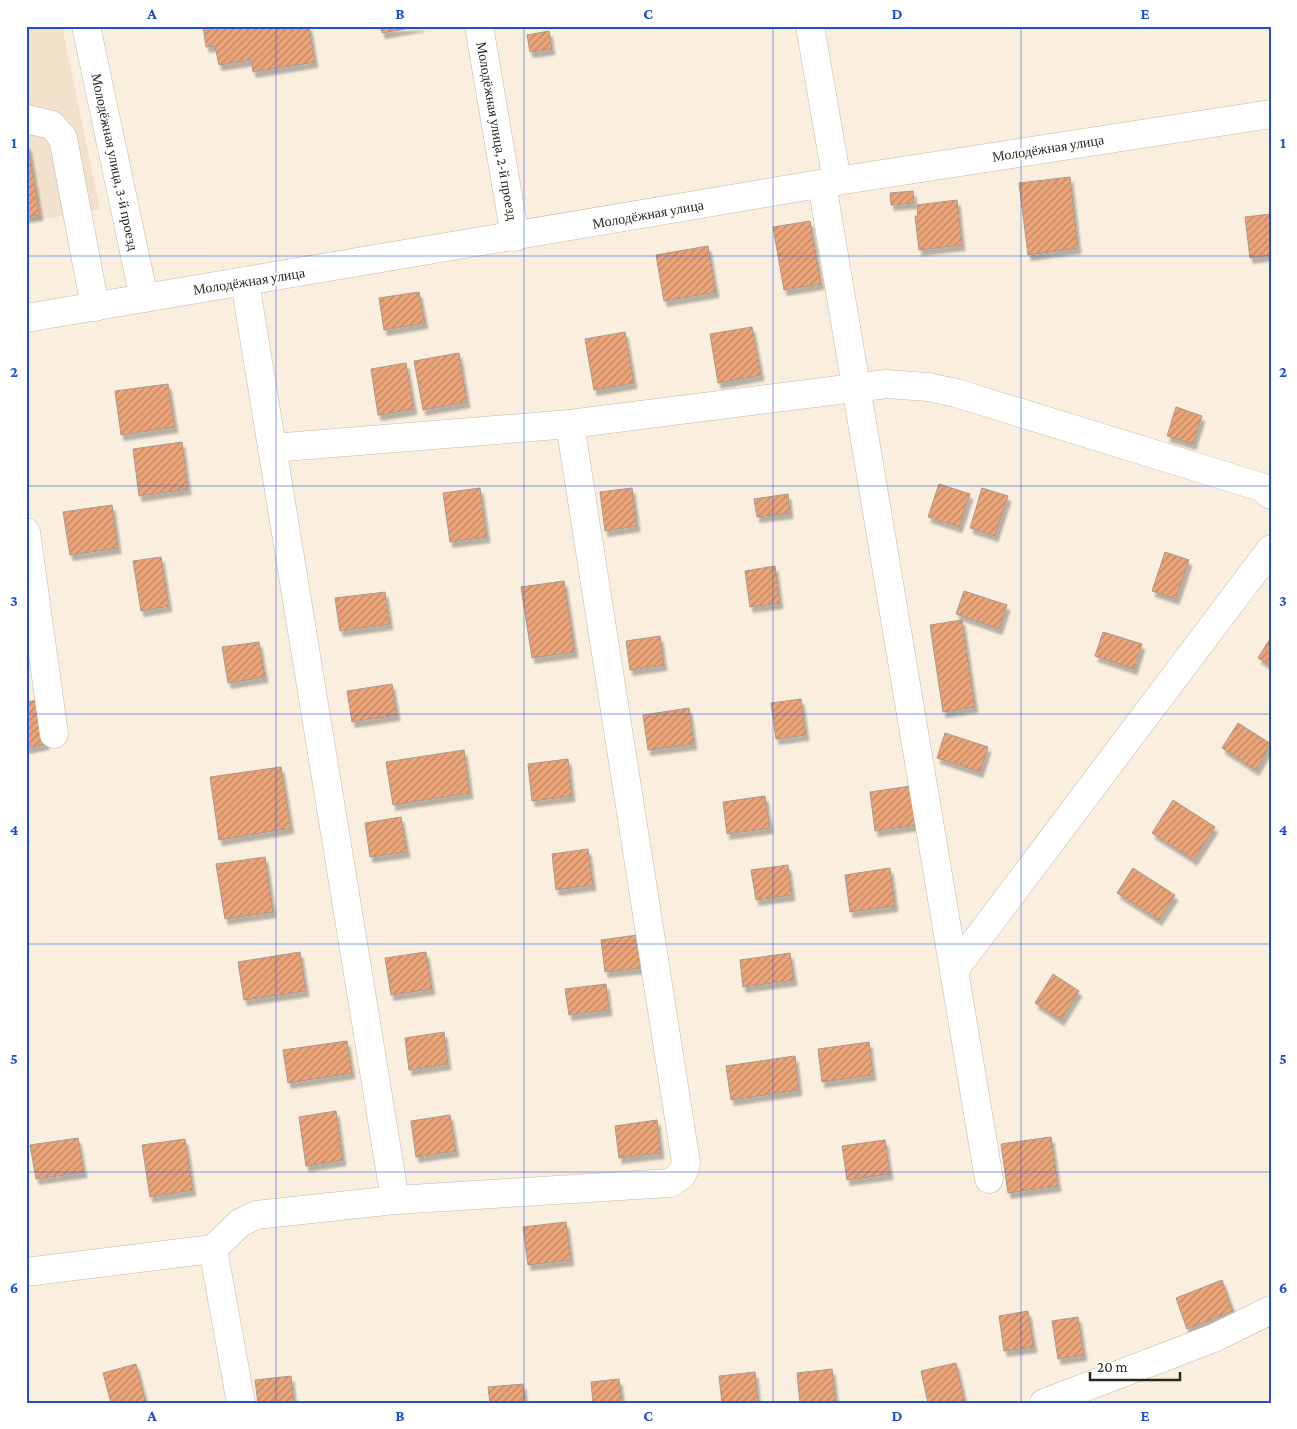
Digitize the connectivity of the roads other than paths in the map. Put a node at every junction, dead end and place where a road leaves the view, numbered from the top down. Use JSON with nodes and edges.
{"nodes":[{"id":1,"x":86,"y":26,"type":"edge"},
{"id":2,"x":479,"y":26,"type":"edge"},
{"id":3,"x":810,"y":26,"type":"edge"},
{"id":4,"x":1271,"y":114,"type":"edge"},
{"id":5,"x":26,"y":119,"type":"edge"},
{"id":6,"x":829,"y":182,"type":"junction"},
{"id":7,"x":515,"y":236,"type":"junction"},
{"id":8,"x":245,"y":282,"type":"junction"},
{"id":9,"x":144,"y":298,"type":"junction"},
{"id":10,"x":95,"y":307,"type":"junction"},
{"id":11,"x":26,"y":318,"type":"edge"},
{"id":12,"x":856,"y":387,"type":"junction"},
{"id":13,"x":570,"y":424,"type":"junction"},
{"id":14,"x":272,"y":448,"type":"junction"},
{"id":15,"x":1271,"y":495,"type":"edge"},
{"id":16,"x":26,"y":532,"type":"edge"},
{"id":17,"x":1271,"y":549,"type":"edge"},
{"id":18,"x":54,"y":734,"type":"dead end"},
{"id":19,"x":954,"y":970,"type":"junction"},
{"id":20,"x":989,"y":1179,"type":"dead end"},
{"id":21,"x":396,"y":1200,"type":"junction"},
{"id":22,"x":213,"y":1249,"type":"junction"},
{"id":23,"x":26,"y":1272,"type":"edge"},
{"id":24,"x":1271,"y":1310,"type":"edge"},
{"id":25,"x":241,"y":1403,"type":"edge"},
{"id":26,"x":1044,"y":1403,"type":"edge"}],
"edges":[{"from":1,"to":9,"type":"street","name":"Молодёжная улица, 3-й проезд"},
{"from":2,"to":7,"type":"street","name":"Молодёжная улица, 2-й проезд"},
{"from":3,"to":6,"type":"street"},
{"from":4,"to":6,"type":"street","name":"Молодёжная улица"},
{"from":5,"to":10,"type":"street"},
{"from":6,"to":7,"type":"street","name":"Молодёжная улица"},
{"from":6,"to":12,"type":"street"},
{"from":7,"to":8,"type":"street","name":"Молодёжная улица"},
{"from":8,"to":9,"type":"street","name":"Молодёжная улица"},
{"from":8,"to":14,"type":"street"},
{"from":9,"to":10,"type":"street","name":"Молодёжная улица"},
{"from":10,"to":11,"type":"street","name":"Молодёжная улица"},
{"from":12,"to":13,"type":"street"},
{"from":12,"to":15,"type":"street"},
{"from":12,"to":19,"type":"street"},
{"from":13,"to":14,"type":"street"},
{"from":13,"to":21,"type":"street"},
{"from":14,"to":21,"type":"street"},
{"from":16,"to":18,"type":"street"},
{"from":17,"to":19,"type":"street"},
{"from":19,"to":20,"type":"street"},
{"from":21,"to":22,"type":"street"},
{"from":22,"to":23,"type":"street"},
{"from":22,"to":25,"type":"street"},
{"from":24,"to":26,"type":"street"}]}
